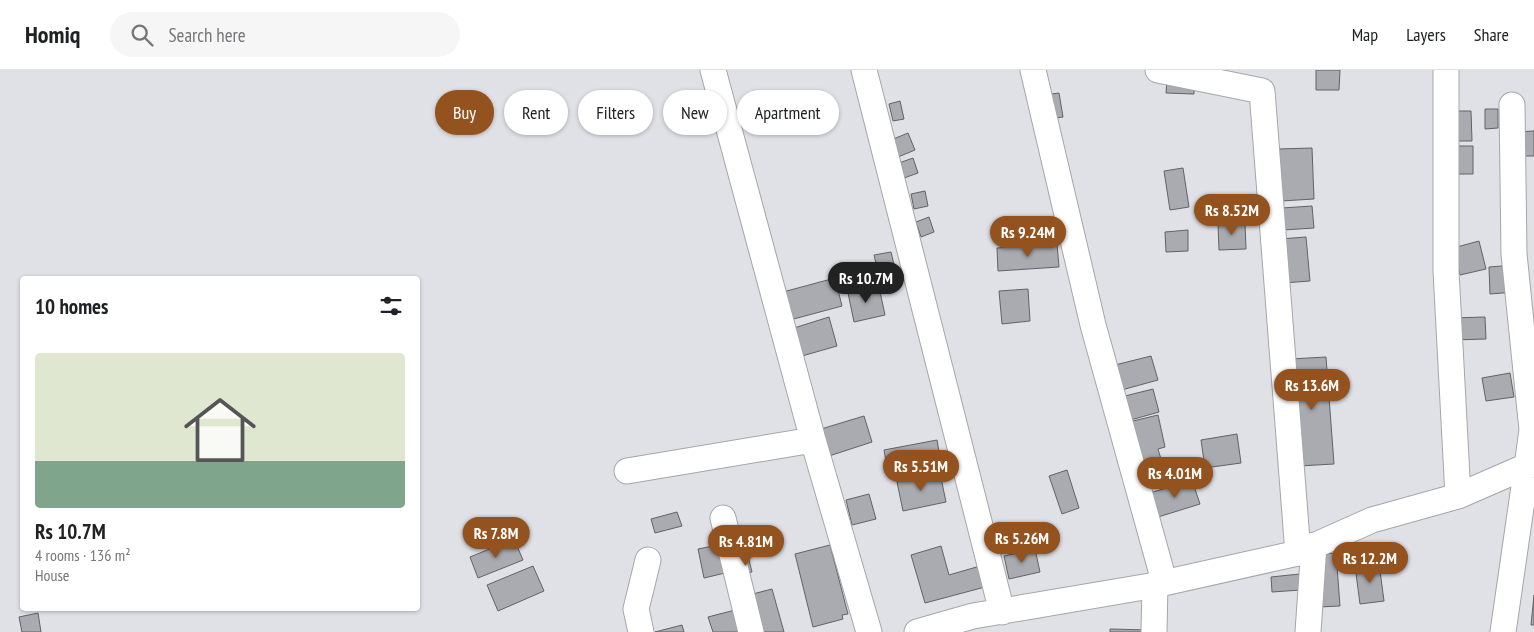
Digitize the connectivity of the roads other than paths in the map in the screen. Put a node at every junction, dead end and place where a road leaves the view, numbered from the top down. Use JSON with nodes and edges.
{"nodes":[{"id":1,"x":713,"y":70,"type":"edge"},
{"id":2,"x":864,"y":70,"type":"edge"},
{"id":3,"x":1033,"y":70,"type":"edge"},
{"id":4,"x":1158,"y":70,"type":"edge"},
{"id":5,"x":1446,"y":70,"type":"edge"},
{"id":6,"x":1512,"y":105,"type":"dead end"},
{"id":7,"x":1533,"y":429,"type":"edge"},
{"id":8,"x":813,"y":440,"type":"junction"},
{"id":9,"x":1531,"y":466,"type":"edge"},
{"id":10,"x":627,"y":472,"type":"dead end"},
{"id":11,"x":1458,"y":496,"type":"junction"},
{"id":12,"x":723,"y":518,"type":"dead end"},
{"id":13,"x":1306,"y":549,"type":"junction"},
{"id":14,"x":648,"y":560,"type":"dead end"},
{"id":15,"x":1159,"y":583,"type":"junction"},
{"id":16,"x":1002,"y":612,"type":"junction"},
{"id":17,"x":641,"y":632,"type":"edge"},
{"id":18,"x":751,"y":632,"type":"edge"},
{"id":19,"x":869,"y":632,"type":"edge"},
{"id":20,"x":917,"y":632,"type":"edge"},
{"id":21,"x":1154,"y":632,"type":"edge"},
{"id":22,"x":1308,"y":632,"type":"edge"},
{"id":23,"x":1503,"y":632,"type":"edge"}],
"edges":[{"from":1,"to":8,"type":"street"},
{"from":2,"to":16,"type":"street"},
{"from":3,"to":15,"type":"street"},
{"from":4,"to":13,"type":"street"},
{"from":5,"to":11,"type":"street"},
{"from":6,"to":7,"type":"street"},
{"from":7,"to":9,"type":"street"},
{"from":8,"to":10,"type":"street"},
{"from":8,"to":19,"type":"street"},
{"from":9,"to":11,"type":"street"},
{"from":9,"to":23,"type":"street"},
{"from":11,"to":13,"type":"street"},
{"from":12,"to":18,"type":"street"},
{"from":13,"to":15,"type":"street"},
{"from":13,"to":22,"type":"street"},
{"from":14,"to":17,"type":"street"},
{"from":15,"to":16,"type":"street"},
{"from":15,"to":21,"type":"street"},
{"from":16,"to":20,"type":"street"}]}
